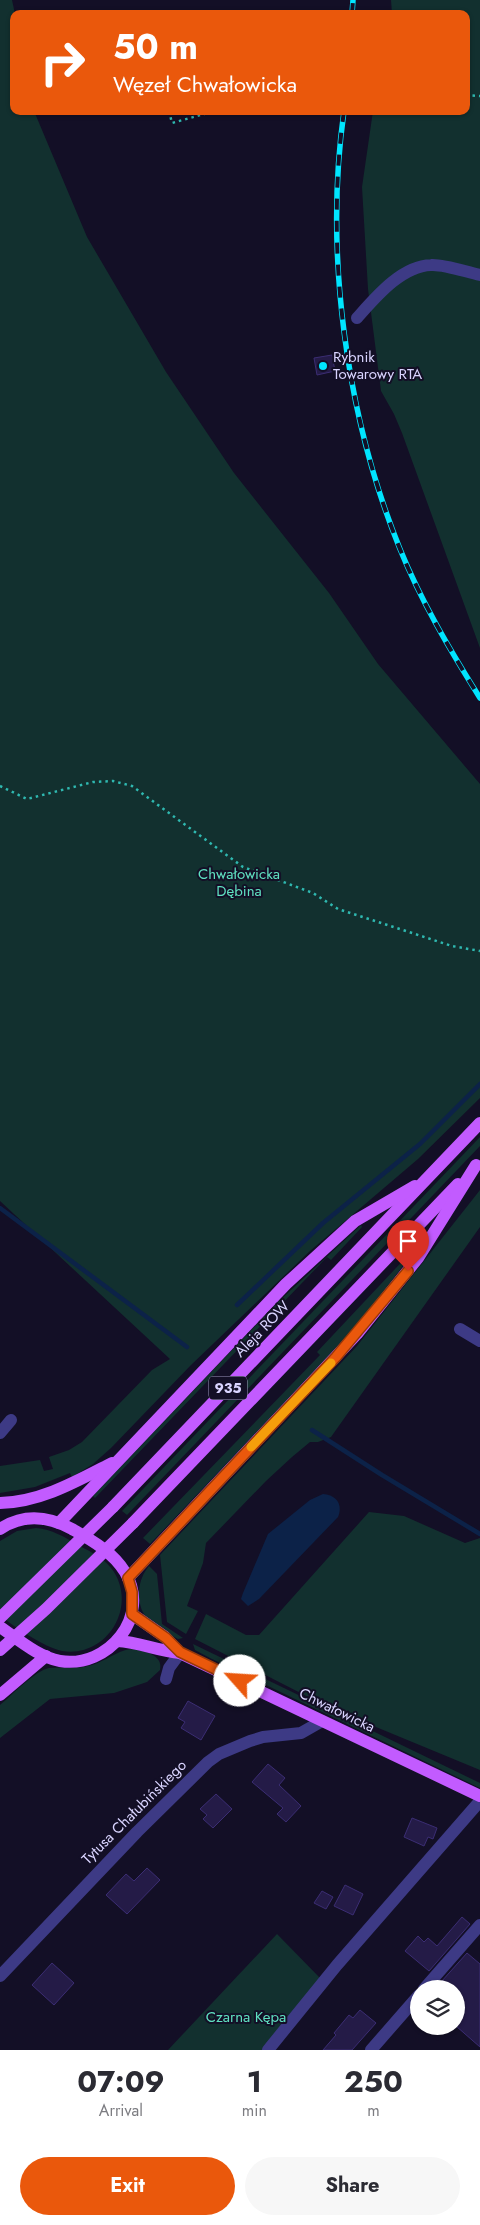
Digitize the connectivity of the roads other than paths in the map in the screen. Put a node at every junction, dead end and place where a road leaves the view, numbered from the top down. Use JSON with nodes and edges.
{"nodes":[{"id":1,"x":480,"y":275,"type":"edge"},
{"id":2,"x":357,"y":318,"type":"dead end"},
{"id":3,"x":480,"y":1123,"type":"edge"},
{"id":4,"x":478,"y":1162,"type":"edge"},
{"id":5,"x":430,"y":1177,"type":"junction"},
{"id":6,"x":460,"y":1329,"type":"dead end"},
{"id":7,"x":480,"y":1341,"type":"edge"},
{"id":8,"x":11,"y":1420,"type":"dead end"},
{"id":9,"x":0,"y":1433,"type":"edge"},
{"id":10,"x":120,"y":1459,"type":"junction"},
{"id":11,"x":0,"y":1503,"type":"edge"},
{"id":12,"x":59,"y":1523,"type":"junction"},
{"id":13,"x":0,"y":1529,"type":"edge"},
{"id":14,"x":128,"y":1578,"type":"junction"},
{"id":15,"x":132,"y":1614,"type":"junction"},
{"id":16,"x":0,"y":1618,"type":"edge"},
{"id":17,"x":0,"y":1627,"type":"edge"},
{"id":18,"x":117,"y":1641,"type":"junction"},
{"id":19,"x":0,"y":1650,"type":"edge"},
{"id":20,"x":180,"y":1652,"type":"junction"},
{"id":21,"x":46,"y":1656,"type":"junction"},
{"id":22,"x":166,"y":1679,"type":"dead end"},
{"id":23,"x":0,"y":1695,"type":"edge"},
{"id":24,"x":322,"y":1720,"type":"junction"},
{"id":25,"x":480,"y":1796,"type":"edge"},
{"id":26,"x":480,"y":1801,"type":"edge"},
{"id":27,"x":480,"y":1925,"type":"edge"},
{"id":28,"x":0,"y":1976,"type":"edge"},
{"id":29,"x":432,"y":1980,"type":"edge"},
{"id":30,"x":410,"y":2005,"type":"edge"},
{"id":31,"x":268,"y":2050,"type":"edge"},
{"id":32,"x":371,"y":2050,"type":"edge"}],
"edges":[{"from":1,"to":2,"type":"street"},
{"from":3,"to":5,"type":"main road","name":"Aleja ROW","number":"935"},
{"from":4,"to":14,"type":"main road"},
{"from":4,"to":19,"type":"main road","number":"935","bridge":true},
{"from":5,"to":10,"type":"main road"},
{"from":5,"to":16,"type":"main road","name":"Aleja ROW","number":"935","bridge":true},
{"from":6,"to":7,"type":"street"},
{"from":8,"to":9,"type":"street"},
{"from":10,"to":11,"type":"main road"},
{"from":10,"to":12,"type":"main road"},
{"from":12,"to":13,"type":"main road"},
{"from":12,"to":14,"type":"main road"},
{"from":14,"to":15,"type":"main road"},
{"from":15,"to":18,"type":"main road"},
{"from":15,"to":20,"type":"main road","name":"Chwałowicka"},
{"from":17,"to":21,"type":"main road"},
{"from":18,"to":20,"type":"main road","name":"Chwałowicka"},
{"from":18,"to":21,"type":"main road"},
{"from":20,"to":22,"type":"street"},
{"from":20,"to":24,"type":"main road","name":"Chwałowicka"},
{"from":21,"to":23,"type":"main road"},
{"from":24,"to":25,"type":"main road","name":"Chwałowicka"},
{"from":24,"to":28,"type":"street","name":"Tytusa Chałubińskiego"},
{"from":26,"to":31,"type":"street"},
{"from":27,"to":29,"type":"street"},
{"from":30,"to":32,"type":"street"}]}
